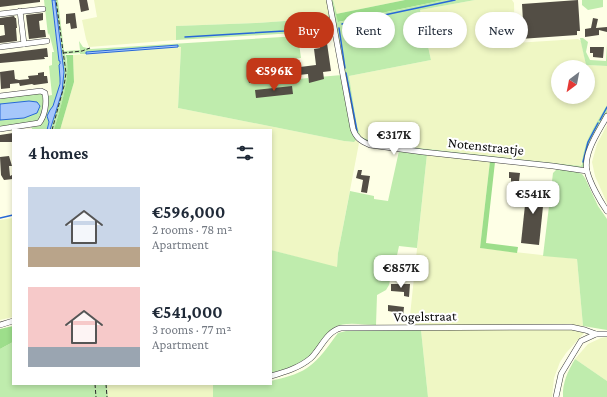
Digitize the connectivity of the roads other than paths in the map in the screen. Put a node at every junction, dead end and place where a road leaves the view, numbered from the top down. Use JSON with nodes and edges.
{"nodes":[{"id":1,"x":329,"y":0,"type":"edge"},
{"id":2,"x":43,"y":9,"type":"dead end"},
{"id":3,"x":20,"y":11,"type":"junction"},
{"id":4,"x":0,"y":14,"type":"edge"},
{"id":5,"x":47,"y":41,"type":"dead end"},
{"id":6,"x":24,"y":44,"type":"junction"},
{"id":7,"x":0,"y":47,"type":"edge"},
{"id":8,"x":0,"y":96,"type":"edge"},
{"id":9,"x":607,"y":116,"type":"edge"},
{"id":10,"x":0,"y":129,"type":"edge"},
{"id":11,"x":587,"y":171,"type":"junction"},
{"id":12,"x":607,"y":211,"type":"edge"},
{"id":13,"x":12,"y":322,"type":"edge"},
{"id":14,"x":0,"y":324,"type":"edge"},
{"id":15,"x":596,"y":334,"type":"junction"},
{"id":16,"x":607,"y":334,"type":"edge"},
{"id":17,"x":272,"y":376,"type":"edge"},
{"id":18,"x":556,"y":397,"type":"edge"}],
"edges":[{"from":1,"to":11,"type":"street","name":"Notenstraatje"},
{"from":2,"to":3,"type":"street"},
{"from":3,"to":4,"type":"street"},
{"from":3,"to":6,"type":"street"},
{"from":5,"to":6,"type":"street"},
{"from":6,"to":7,"type":"street"},
{"from":8,"to":10,"type":"street"},
{"from":9,"to":11,"type":"street"},
{"from":11,"to":12,"type":"street"},
{"from":13,"to":14,"type":"street"},
{"from":15,"to":16,"type":"street"},
{"from":15,"to":17,"type":"street","name":"Vogelstraat"},
{"from":15,"to":18,"type":"street"}]}
